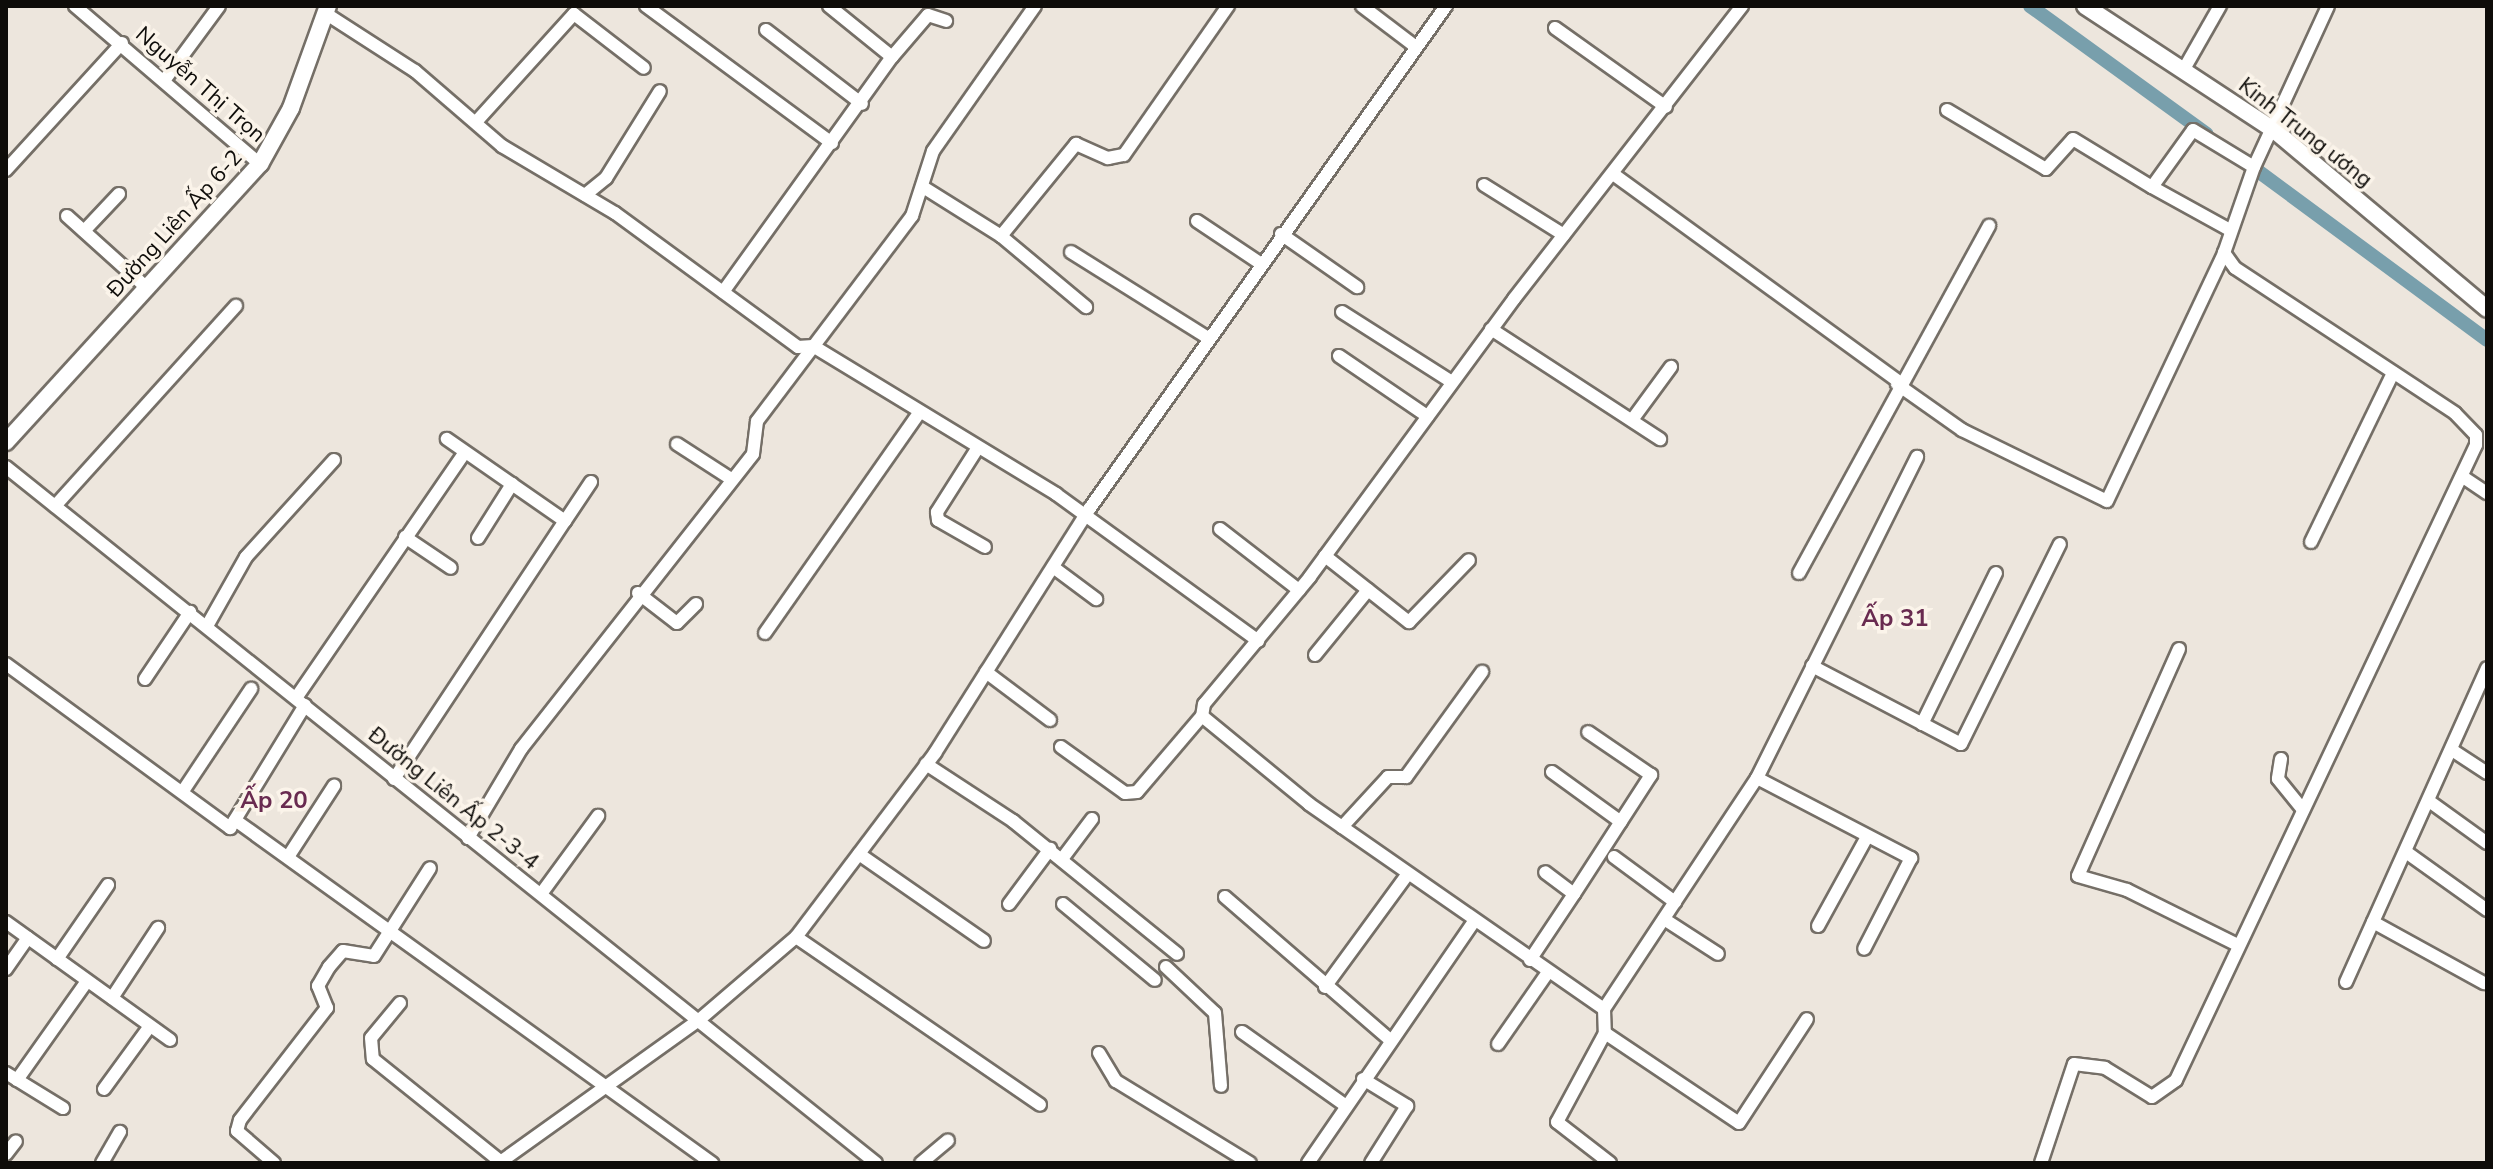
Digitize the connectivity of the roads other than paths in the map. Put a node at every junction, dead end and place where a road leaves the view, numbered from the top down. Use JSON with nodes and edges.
{"nodes":[{"id":1,"x":75,"y":6,"type":"edge"},
{"id":2,"x":219,"y":6,"type":"edge"},
{"id":3,"x":646,"y":6,"type":"edge"},
{"id":4,"x":829,"y":6,"type":"edge"},
{"id":5,"x":1035,"y":6,"type":"edge"},
{"id":6,"x":1228,"y":6,"type":"edge"},
{"id":7,"x":1362,"y":6,"type":"edge"},
{"id":8,"x":1446,"y":6,"type":"edge"},
{"id":9,"x":1742,"y":6,"type":"edge"},
{"id":10,"x":2085,"y":6,"type":"edge"},
{"id":11,"x":2220,"y":6,"type":"edge"},
{"id":12,"x":2328,"y":6,"type":"edge"},
{"id":13,"x":327,"y":9,"type":"edge"},
{"id":14,"x":946,"y":21,"type":"dead end"},
{"id":15,"x":1555,"y":28,"type":"dead end"},
{"id":16,"x":766,"y":30,"type":"dead end"},
{"id":17,"x":122,"y":43,"type":"junction"},
{"id":18,"x":1416,"y":47,"type":"junction"},
{"id":19,"x":892,"y":57,"type":"junction"},
{"id":20,"x":644,"y":68,"type":"dead end"},
{"id":21,"x":2184,"y":69,"type":"junction"},
{"id":22,"x":166,"y":78,"type":"junction"},
{"id":23,"x":660,"y":91,"type":"dead end"},
{"id":24,"x":862,"y":104,"type":"junction"},
{"id":25,"x":1666,"y":107,"type":"junction"},
{"id":26,"x":1947,"y":110,"type":"dead end"},
{"id":27,"x":476,"y":122,"type":"junction"},
{"id":28,"x":2270,"y":137,"type":"junction"},
{"id":29,"x":832,"y":143,"type":"junction"},
{"id":30,"x":260,"y":164,"type":"junction"},
{"id":31,"x":2254,"y":167,"type":"junction"},
{"id":32,"x":6,"y":170,"type":"edge"},
{"id":33,"x":1613,"y":174,"type":"junction"},
{"id":34,"x":1484,"y":185,"type":"dead end"},
{"id":35,"x":923,"y":187,"type":"junction"},
{"id":36,"x":2152,"y":187,"type":"junction"},
{"id":37,"x":119,"y":194,"type":"dead end"},
{"id":38,"x":585,"y":195,"type":"junction"},
{"id":39,"x":67,"y":216,"type":"dead end"},
{"id":40,"x":1197,"y":221,"type":"dead end"},
{"id":41,"x":1989,"y":226,"type":"dead end"},
{"id":42,"x":2230,"y":230,"type":"junction"},
{"id":43,"x":84,"y":231,"type":"junction"},
{"id":44,"x":1281,"y":234,"type":"junction"},
{"id":45,"x":1564,"y":235,"type":"junction"},
{"id":46,"x":1001,"y":236,"type":"junction"},
{"id":47,"x":1071,"y":252,"type":"dead end"},
{"id":48,"x":2224,"y":253,"type":"junction"},
{"id":49,"x":1260,"y":263,"type":"junction"},
{"id":50,"x":1357,"y":287,"type":"dead end"},
{"id":51,"x":147,"y":288,"type":"junction"},
{"id":52,"x":723,"y":292,"type":"junction"},
{"id":53,"x":236,"y":306,"type":"dead end"},
{"id":54,"x":1086,"y":307,"type":"dead end"},
{"id":55,"x":2487,"y":309,"type":"edge"},
{"id":56,"x":1342,"y":312,"type":"dead end"},
{"id":57,"x":1491,"y":329,"type":"junction"},
{"id":58,"x":1208,"y":338,"type":"junction"},
{"id":59,"x":813,"y":346,"type":"junction"},
{"id":60,"x":1339,"y":356,"type":"dead end"},
{"id":61,"x":1671,"y":367,"type":"dead end"},
{"id":62,"x":2393,"y":373,"type":"junction"},
{"id":63,"x":1452,"y":382,"type":"junction"},
{"id":64,"x":1898,"y":383,"type":"junction"},
{"id":65,"x":919,"y":413,"type":"junction"},
{"id":66,"x":1427,"y":416,"type":"junction"},
{"id":67,"x":1632,"y":420,"type":"junction"},
{"id":68,"x":447,"y":439,"type":"dead end"},
{"id":69,"x":1660,"y":439,"type":"dead end"},
{"id":70,"x":6,"y":442,"type":"edge"},
{"id":71,"x":677,"y":444,"type":"dead end"},
{"id":72,"x":977,"y":449,"type":"junction"},
{"id":73,"x":465,"y":452,"type":"junction"},
{"id":74,"x":1917,"y":457,"type":"dead end"},
{"id":75,"x":334,"y":460,"type":"dead end"},
{"id":76,"x":6,"y":467,"type":"edge"},
{"id":77,"x":2463,"y":477,"type":"junction"},
{"id":78,"x":731,"y":479,"type":"junction"},
{"id":79,"x":591,"y":482,"type":"dead end"},
{"id":80,"x":512,"y":484,"type":"junction"},
{"id":81,"x":2487,"y":493,"type":"edge"},
{"id":82,"x":55,"y":506,"type":"junction"},
{"id":83,"x":1085,"y":516,"type":"junction"},
{"id":84,"x":565,"y":521,"type":"junction"},
{"id":85,"x":1220,"y":529,"type":"dead end"},
{"id":86,"x":405,"y":537,"type":"junction"},
{"id":87,"x":478,"y":538,"type":"dead end"},
{"id":88,"x":2311,"y":542,"type":"dead end"},
{"id":89,"x":2060,"y":544,"type":"dead end"},
{"id":90,"x":985,"y":547,"type":"dead end"},
{"id":91,"x":1325,"y":556,"type":"junction"},
{"id":92,"x":1469,"y":560,"type":"dead end"},
{"id":93,"x":1053,"y":567,"type":"junction"},
{"id":94,"x":451,"y":568,"type":"dead end"},
{"id":95,"x":1799,"y":573,"type":"dead end"},
{"id":96,"x":1996,"y":573,"type":"dead end"},
{"id":97,"x":1299,"y":590,"type":"junction"},
{"id":98,"x":1368,"y":590,"type":"junction"},
{"id":99,"x":638,"y":593,"type":"junction"},
{"id":100,"x":1096,"y":599,"type":"dead end"},
{"id":101,"x":696,"y":604,"type":"dead end"},
{"id":102,"x":190,"y":612,"type":"junction"},
{"id":103,"x":207,"y":626,"type":"junction"},
{"id":104,"x":765,"y":633,"type":"dead end"},
{"id":105,"x":1258,"y":641,"type":"junction"},
{"id":106,"x":2179,"y":649,"type":"dead end"},
{"id":107,"x":1315,"y":655,"type":"dead end"},
{"id":108,"x":6,"y":664,"type":"edge"},
{"id":109,"x":1812,"y":666,"type":"junction"},
{"id":110,"x":2487,"y":668,"type":"edge"},
{"id":111,"x":986,"y":672,"type":"junction"},
{"id":112,"x":1482,"y":672,"type":"dead end"},
{"id":113,"x":145,"y":679,"type":"dead end"},
{"id":114,"x":251,"y":689,"type":"dead end"},
{"id":115,"x":300,"y":702,"type":"junction"},
{"id":116,"x":1202,"y":716,"type":"junction"},
{"id":117,"x":1050,"y":720,"type":"dead end"},
{"id":118,"x":1922,"y":724,"type":"junction"},
{"id":119,"x":1588,"y":732,"type":"dead end"},
{"id":120,"x":1061,"y":747,"type":"dead end"},
{"id":121,"x":2452,"y":750,"type":"junction"},
{"id":122,"x":2281,"y":759,"type":"dead end"},
{"id":123,"x":926,"y":764,"type":"junction"},
{"id":124,"x":1552,"y":772,"type":"dead end"},
{"id":125,"x":2487,"y":773,"type":"edge"},
{"id":126,"x":1757,"y":778,"type":"junction"},
{"id":127,"x":394,"y":779,"type":"junction"},
{"id":128,"x":334,"y":786,"type":"dead end"},
{"id":129,"x":183,"y":791,"type":"junction"},
{"id":130,"x":2429,"y":801,"type":"junction"},
{"id":131,"x":2302,"y":809,"type":"junction"},
{"id":132,"x":598,"y":816,"type":"dead end"},
{"id":133,"x":1092,"y":819,"type":"dead end"},
{"id":134,"x":235,"y":820,"type":"junction"},
{"id":135,"x":1621,"y":822,"type":"junction"},
{"id":136,"x":1342,"y":827,"type":"junction"},
{"id":137,"x":1867,"y":837,"type":"junction"},
{"id":138,"x":468,"y":838,"type":"junction"},
{"id":139,"x":2487,"y":843,"type":"edge"},
{"id":140,"x":1050,"y":849,"type":"junction"},
{"id":141,"x":2406,"y":852,"type":"junction"},
{"id":142,"x":859,"y":854,"type":"junction"},
{"id":143,"x":288,"y":857,"type":"junction"},
{"id":144,"x":1614,"y":857,"type":"dead end"},
{"id":145,"x":1062,"y":859,"type":"junction"},
{"id":146,"x":430,"y":868,"type":"dead end"},
{"id":147,"x":1545,"y":872,"type":"dead end"},
{"id":148,"x":1407,"y":875,"type":"junction"},
{"id":149,"x":108,"y":885,"type":"dead end"},
{"id":150,"x":541,"y":894,"type":"junction"},
{"id":151,"x":1574,"y":894,"type":"junction"},
{"id":152,"x":1225,"y":897,"type":"dead end"},
{"id":153,"x":1675,"y":902,"type":"junction"},
{"id":154,"x":1009,"y":904,"type":"dead end"},
{"id":155,"x":1063,"y":904,"type":"dead end"},
{"id":156,"x":2487,"y":910,"type":"edge"},
{"id":157,"x":1664,"y":919,"type":"junction"},
{"id":158,"x":6,"y":922,"type":"edge"},
{"id":159,"x":2373,"y":922,"type":"junction"},
{"id":160,"x":1473,"y":923,"type":"junction"},
{"id":161,"x":1818,"y":926,"type":"dead end"},
{"id":162,"x":158,"y":928,"type":"dead end"},
{"id":163,"x":390,"y":930,"type":"junction"},
{"id":164,"x":796,"y":937,"type":"junction"},
{"id":165,"x":28,"y":938,"type":"junction"},
{"id":166,"x":984,"y":941,"type":"dead end"},
{"id":167,"x":2238,"y":945,"type":"junction"},
{"id":168,"x":1864,"y":949,"type":"dead end"},
{"id":169,"x":1177,"y":954,"type":"dead end"},
{"id":170,"x":1718,"y":954,"type":"dead end"},
{"id":171,"x":57,"y":959,"type":"junction"},
{"id":172,"x":1530,"y":960,"type":"junction"},
{"id":173,"x":1166,"y":967,"type":"dead end"},
{"id":174,"x":6,"y":969,"type":"edge"},
{"id":175,"x":1548,"y":972,"type":"junction"},
{"id":176,"x":1155,"y":980,"type":"dead end"},
{"id":177,"x":87,"y":981,"type":"junction"},
{"id":178,"x":2346,"y":982,"type":"dead end"},
{"id":179,"x":2484,"y":983,"type":"dead end"},
{"id":180,"x":1325,"y":987,"type":"junction"},
{"id":181,"x":112,"y":998,"type":"junction"},
{"id":182,"x":400,"y":1003,"type":"dead end"},
{"id":183,"x":1604,"y":1009,"type":"junction"},
{"id":184,"x":1807,"y":1019,"type":"dead end"},
{"id":185,"x":699,"y":1020,"type":"junction"},
{"id":186,"x":150,"y":1026,"type":"junction"},
{"id":187,"x":1242,"y":1032,"type":"dead end"},
{"id":188,"x":1605,"y":1033,"type":"junction"},
{"id":189,"x":1389,"y":1039,"type":"junction"},
{"id":190,"x":170,"y":1040,"type":"dead end"},
{"id":191,"x":1498,"y":1044,"type":"dead end"},
{"id":192,"x":1099,"y":1053,"type":"dead end"},
{"id":193,"x":12,"y":1076,"type":"edge"},
{"id":194,"x":1363,"y":1079,"type":"junction"},
{"id":195,"x":1221,"y":1086,"type":"dead end"},
{"id":196,"x":608,"y":1088,"type":"junction"},
{"id":197,"x":104,"y":1089,"type":"dead end"},
{"id":198,"x":1040,"y":1105,"type":"dead end"},
{"id":199,"x":1346,"y":1106,"type":"junction"},
{"id":200,"x":63,"y":1108,"type":"dead end"},
{"id":201,"x":120,"y":1132,"type":"dead end"},
{"id":202,"x":948,"y":1140,"type":"dead end"},
{"id":203,"x":16,"y":1141,"type":"dead end"},
{"id":204,"x":6,"y":1154,"type":"edge"},
{"id":205,"x":102,"y":1163,"type":"edge"},
{"id":206,"x":274,"y":1163,"type":"edge"},
{"id":207,"x":500,"y":1163,"type":"edge"},
{"id":208,"x":712,"y":1163,"type":"edge"},
{"id":209,"x":876,"y":1163,"type":"edge"},
{"id":210,"x":921,"y":1163,"type":"edge"},
{"id":211,"x":1250,"y":1163,"type":"edge"},
{"id":212,"x":1308,"y":1163,"type":"edge"},
{"id":213,"x":1371,"y":1163,"type":"edge"},
{"id":214,"x":1610,"y":1163,"type":"edge"},
{"id":215,"x":2041,"y":1163,"type":"edge"}],
"edges":[{"from":1,"to":17,"type":"street","name":"Nguyễn Thị Trọn"},
{"from":2,"to":22,"type":"street"},
{"from":3,"to":29,"type":"street"},
{"from":4,"to":19,"type":"street"},
{"from":5,"to":35,"type":"street"},
{"from":6,"to":46,"type":"street"},
{"from":7,"to":18,"type":"street"},
{"from":8,"to":18,"type":"street"},
{"from":9,"to":25,"type":"street"},
{"from":10,"to":21,"type":"street","name":"Kinh Trung ương"},
{"from":11,"to":21,"type":"street"},
{"from":12,"to":28,"type":"street"},
{"from":13,"to":27,"type":"street"},
{"from":13,"to":30,"type":"street","name":"Đường Liên Ấp 6-2"},
{"from":14,"to":19,"type":"street"},
{"from":15,"to":25,"type":"street"},
{"from":16,"to":24,"type":"street"},
{"from":17,"to":22,"type":"street","name":"Nguyễn Thị Trọn"},
{"from":17,"to":32,"type":"street"},
{"from":18,"to":44,"type":"street"},
{"from":19,"to":24,"type":"street"},
{"from":20,"to":27,"type":"street"},
{"from":21,"to":28,"type":"street","name":"Kinh Trung ương"},
{"from":22,"to":30,"type":"street","name":"Nguyễn Thị Trọn"},
{"from":23,"to":38,"type":"street"},
{"from":24,"to":29,"type":"street"},
{"from":25,"to":33,"type":"street"},
{"from":26,"to":36,"type":"street"},
{"from":27,"to":38,"type":"street"},
{"from":28,"to":31,"type":"street"},
{"from":28,"to":55,"type":"street","name":"Kinh Trung ương"},
{"from":29,"to":52,"type":"street"},
{"from":30,"to":51,"type":"street","name":"Đường Liên Ấp 6-2"},
{"from":31,"to":36,"type":"street"},
{"from":31,"to":42,"type":"street"},
{"from":33,"to":45,"type":"street"},
{"from":33,"to":64,"type":"street"},
{"from":34,"to":45,"type":"street"},
{"from":35,"to":46,"type":"street"},
{"from":35,"to":59,"type":"street"},
{"from":36,"to":42,"type":"street"},
{"from":37,"to":43,"type":"street"},
{"from":38,"to":52,"type":"street"},
{"from":39,"to":43,"type":"street"},
{"from":40,"to":49,"type":"street"},
{"from":41,"to":64,"type":"street"},
{"from":42,"to":48,"type":"street"},
{"from":43,"to":51,"type":"street"},
{"from":44,"to":49,"type":"street"},
{"from":44,"to":50,"type":"street"},
{"from":45,"to":57,"type":"street"},
{"from":46,"to":54,"type":"street"},
{"from":47,"to":58,"type":"street"},
{"from":48,"to":62,"type":"street"},
{"from":48,"to":64,"type":"street"},
{"from":49,"to":58,"type":"street"},
{"from":51,"to":70,"type":"street","name":"Đường Liên Ấp 6-2"},
{"from":52,"to":59,"type":"street"},
{"from":53,"to":82,"type":"street"},
{"from":56,"to":63,"type":"street"},
{"from":57,"to":63,"type":"street"},
{"from":57,"to":67,"type":"street"},
{"from":58,"to":83,"type":"street"},
{"from":59,"to":65,"type":"street"},
{"from":59,"to":78,"type":"street"},
{"from":60,"to":66,"type":"street"},
{"from":61,"to":67,"type":"street"},
{"from":62,"to":77,"type":"street"},
{"from":62,"to":88,"type":"street"},
{"from":63,"to":66,"type":"street"},
{"from":64,"to":95,"type":"street"},
{"from":65,"to":72,"type":"street"},
{"from":65,"to":104,"type":"street"},
{"from":66,"to":91,"type":"street"},
{"from":67,"to":69,"type":"street"},
{"from":68,"to":73,"type":"street"},
{"from":71,"to":78,"type":"street"},
{"from":72,"to":83,"type":"street"},
{"from":72,"to":90,"type":"street"},
{"from":73,"to":80,"type":"street"},
{"from":73,"to":86,"type":"street"},
{"from":74,"to":109,"type":"street"},
{"from":75,"to":103,"type":"street"},
{"from":76,"to":82,"type":"street","name":"Đường Liên Ấp 2-3-4"},
{"from":77,"to":81,"type":"street"},
{"from":77,"to":131,"type":"street"},
{"from":78,"to":99,"type":"street"},
{"from":79,"to":84,"type":"street"},
{"from":80,"to":84,"type":"street"},
{"from":80,"to":87,"type":"street"},
{"from":82,"to":102,"type":"street","name":"Đường Liên Ấp 2-3-4"},
{"from":83,"to":93,"type":"street"},
{"from":83,"to":105,"type":"street"},
{"from":84,"to":127,"type":"street"},
{"from":85,"to":97,"type":"street"},
{"from":86,"to":94,"type":"street"},
{"from":86,"to":115,"type":"street"},
{"from":89,"to":118,"type":"street"},
{"from":91,"to":97,"type":"street"},
{"from":91,"to":98,"type":"street"},
{"from":92,"to":98,"type":"street"},
{"from":93,"to":100,"type":"street"},
{"from":93,"to":111,"type":"street"},
{"from":96,"to":118,"type":"street"},
{"from":97,"to":105,"type":"street"},
{"from":98,"to":107,"type":"street"},
{"from":99,"to":101,"type":"street"},
{"from":99,"to":138,"type":"street"},
{"from":102,"to":103,"type":"street","name":"Đường Liên Ấp 2-3-4"},
{"from":102,"to":113,"type":"street"},
{"from":103,"to":115,"type":"street","name":"Đường Liên Ấp 2-3-4"},
{"from":105,"to":116,"type":"street"},
{"from":106,"to":167,"type":"street"},
{"from":108,"to":129,"type":"street"},
{"from":109,"to":118,"type":"street"},
{"from":109,"to":126,"type":"street"},
{"from":110,"to":121,"type":"street"},
{"from":111,"to":117,"type":"street"},
{"from":111,"to":123,"type":"street"},
{"from":112,"to":136,"type":"street"},
{"from":114,"to":129,"type":"street"},
{"from":115,"to":127,"type":"street","name":"Đường Liên Ấp 2-3-4"},
{"from":115,"to":134,"type":"street"},
{"from":116,"to":120,"type":"street"},
{"from":116,"to":136,"type":"street"},
{"from":119,"to":135,"type":"street"},
{"from":121,"to":125,"type":"street"},
{"from":121,"to":130,"type":"street"},
{"from":122,"to":131,"type":"street"},
{"from":123,"to":140,"type":"street"},
{"from":123,"to":142,"type":"street"},
{"from":124,"to":135,"type":"street"},
{"from":126,"to":137,"type":"street"},
{"from":126,"to":153,"type":"street"},
{"from":127,"to":138,"type":"street","name":"Đường Liên Ấp 2-3-4"},
{"from":128,"to":143,"type":"street"},
{"from":129,"to":134,"type":"street"},
{"from":130,"to":139,"type":"street"},
{"from":130,"to":141,"type":"street"},
{"from":131,"to":167,"type":"street"},
{"from":132,"to":150,"type":"street"},
{"from":133,"to":145,"type":"street"},
{"from":134,"to":143,"type":"street"},
{"from":135,"to":151,"type":"street"},
{"from":136,"to":148,"type":"street"},
{"from":137,"to":161,"type":"street"},
{"from":137,"to":168,"type":"street"},
{"from":138,"to":150,"type":"street","name":"Đường Liên Ấp 2-3-4"},
{"from":140,"to":145,"type":"street"},
{"from":140,"to":154,"type":"street"},
{"from":141,"to":156,"type":"street"},
{"from":141,"to":159,"type":"street"},
{"from":142,"to":164,"type":"street"},
{"from":142,"to":166,"type":"street"},
{"from":143,"to":163,"type":"street"},
{"from":144,"to":153,"type":"street"},
{"from":145,"to":169,"type":"street"},
{"from":146,"to":163,"type":"street"},
{"from":147,"to":151,"type":"street"},
{"from":148,"to":160,"type":"street"},
{"from":148,"to":180,"type":"street"},
{"from":149,"to":171,"type":"street"},
{"from":150,"to":185,"type":"street","name":"Đường Liên Ấp 2-3-4"},
{"from":151,"to":172,"type":"street"},
{"from":152,"to":180,"type":"street"},
{"from":153,"to":157,"type":"street"},
{"from":155,"to":176,"type":"street"},
{"from":157,"to":170,"type":"street"},
{"from":157,"to":183,"type":"street"},
{"from":158,"to":165,"type":"street"},
{"from":159,"to":178,"type":"street"},
{"from":159,"to":179,"type":"street"},
{"from":160,"to":172,"type":"street"},
{"from":160,"to":189,"type":"street"},
{"from":162,"to":181,"type":"street"},
{"from":163,"to":196,"type":"street"},
{"from":163,"to":206,"type":"street"},
{"from":164,"to":185,"type":"street"},
{"from":164,"to":198,"type":"street"},
{"from":165,"to":171,"type":"street"},
{"from":165,"to":174,"type":"street"},
{"from":167,"to":215,"type":"street"},
{"from":171,"to":177,"type":"street"},
{"from":172,"to":175,"type":"street"},
{"from":173,"to":195,"type":"street"},
{"from":175,"to":183,"type":"street"},
{"from":175,"to":191,"type":"street"},
{"from":177,"to":181,"type":"street"},
{"from":177,"to":193,"type":"street"},
{"from":180,"to":189,"type":"street"},
{"from":181,"to":186,"type":"street"},
{"from":182,"to":207,"type":"street"},
{"from":183,"to":188,"type":"street"},
{"from":184,"to":188,"type":"street"},
{"from":185,"to":196,"type":"street"},
{"from":185,"to":209,"type":"street","name":"Đường Liên Ấp 2-3-4"},
{"from":186,"to":190,"type":"street"},
{"from":186,"to":197,"type":"street"},
{"from":187,"to":199,"type":"street"},
{"from":188,"to":214,"type":"street"},
{"from":189,"to":194,"type":"street"},
{"from":192,"to":211,"type":"street"},
{"from":193,"to":200,"type":"street"},
{"from":194,"to":199,"type":"street"},
{"from":194,"to":213,"type":"street"},
{"from":196,"to":207,"type":"street"},
{"from":196,"to":208,"type":"street"},
{"from":199,"to":212,"type":"street"},
{"from":201,"to":205,"type":"street"},
{"from":202,"to":210,"type":"street"},
{"from":203,"to":204,"type":"street"}]}
